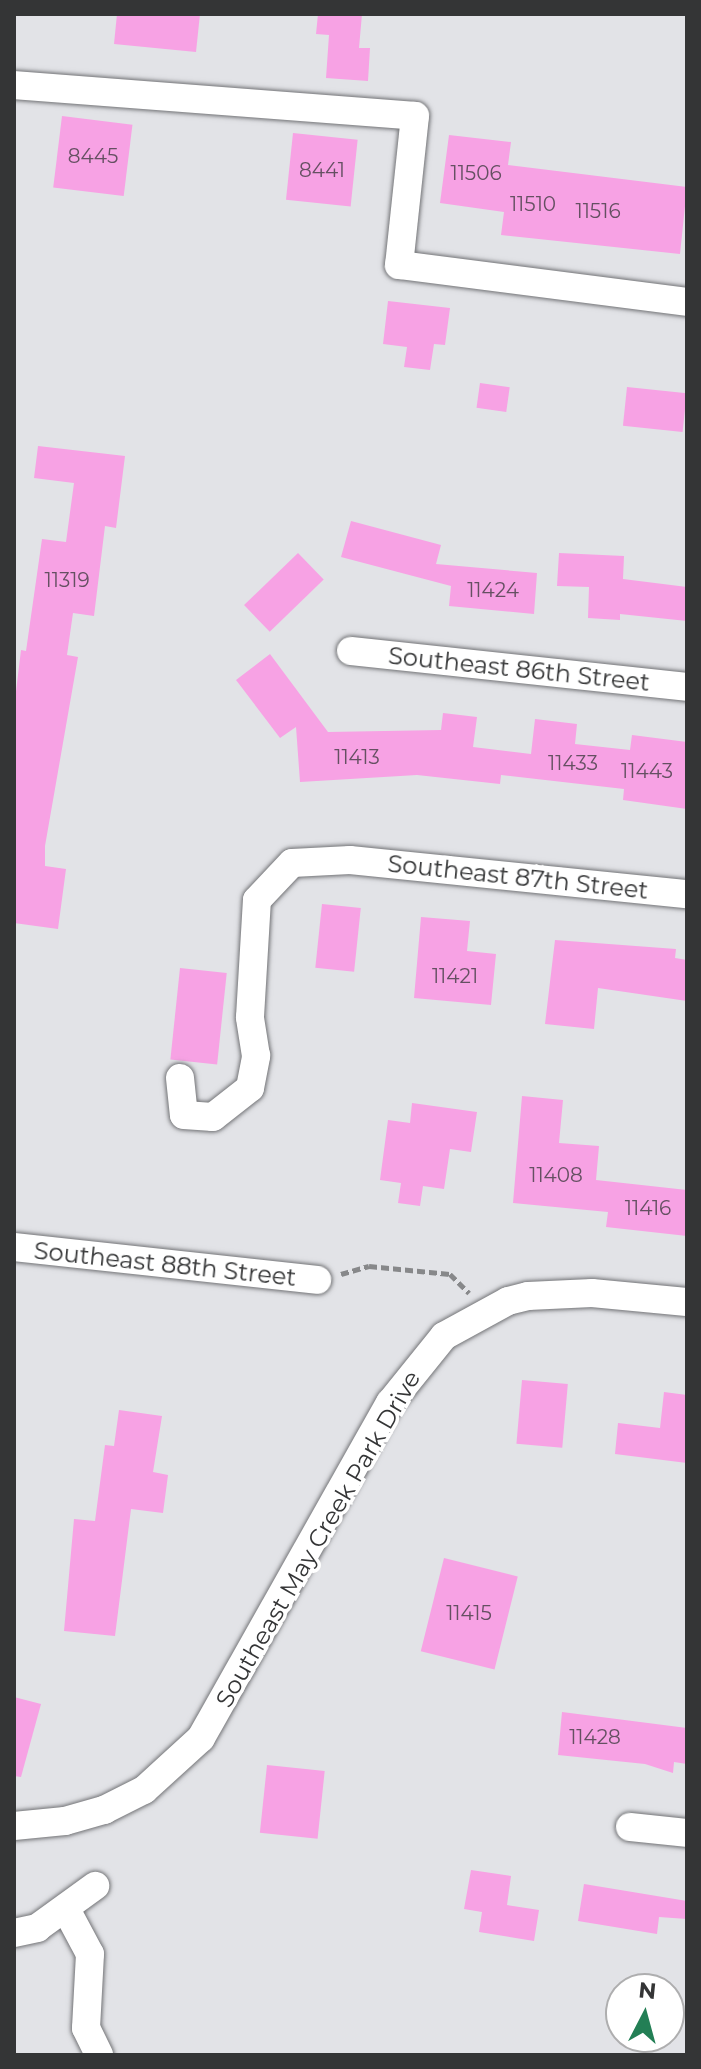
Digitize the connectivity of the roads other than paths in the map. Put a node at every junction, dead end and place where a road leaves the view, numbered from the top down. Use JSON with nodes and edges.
{"nodes":[{"id":1,"x":14,"y":85,"type":"edge"},
{"id":2,"x":687,"y":302,"type":"edge"},
{"id":3,"x":351,"y":651,"type":"dead end"},
{"id":4,"x":687,"y":687,"type":"edge"},
{"id":5,"x":687,"y":894,"type":"edge"},
{"id":6,"x":180,"y":1078,"type":"dead end"},
{"id":7,"x":14,"y":1247,"type":"edge"},
{"id":8,"x":317,"y":1280,"type":"road end"},
{"id":9,"x":687,"y":1302,"type":"edge"},
{"id":10,"x":14,"y":1826,"type":"edge"},
{"id":11,"x":630,"y":1827,"type":"dead end"},
{"id":12,"x":687,"y":1833,"type":"edge"},
{"id":13,"x":95,"y":1886,"type":"dead end"},
{"id":14,"x":66,"y":1909,"type":"junction"},
{"id":15,"x":14,"y":1933,"type":"edge"},
{"id":16,"x":99,"y":2055,"type":"edge"}],
"edges":[{"from":1,"to":2,"type":"street"},
{"from":3,"to":4,"type":"street","name":"Southeast 86th Street"},
{"from":5,"to":6,"type":"street","name":"Southeast 87th Street"},
{"from":7,"to":8,"type":"street","name":"Southeast 88th Street"},
{"from":9,"to":10,"type":"street","name":"Southeast May Creek Park Drive"},
{"from":11,"to":12,"type":"street"},
{"from":13,"to":14,"type":"street"},
{"from":14,"to":15,"type":"street"},
{"from":14,"to":16,"type":"street"}]}
